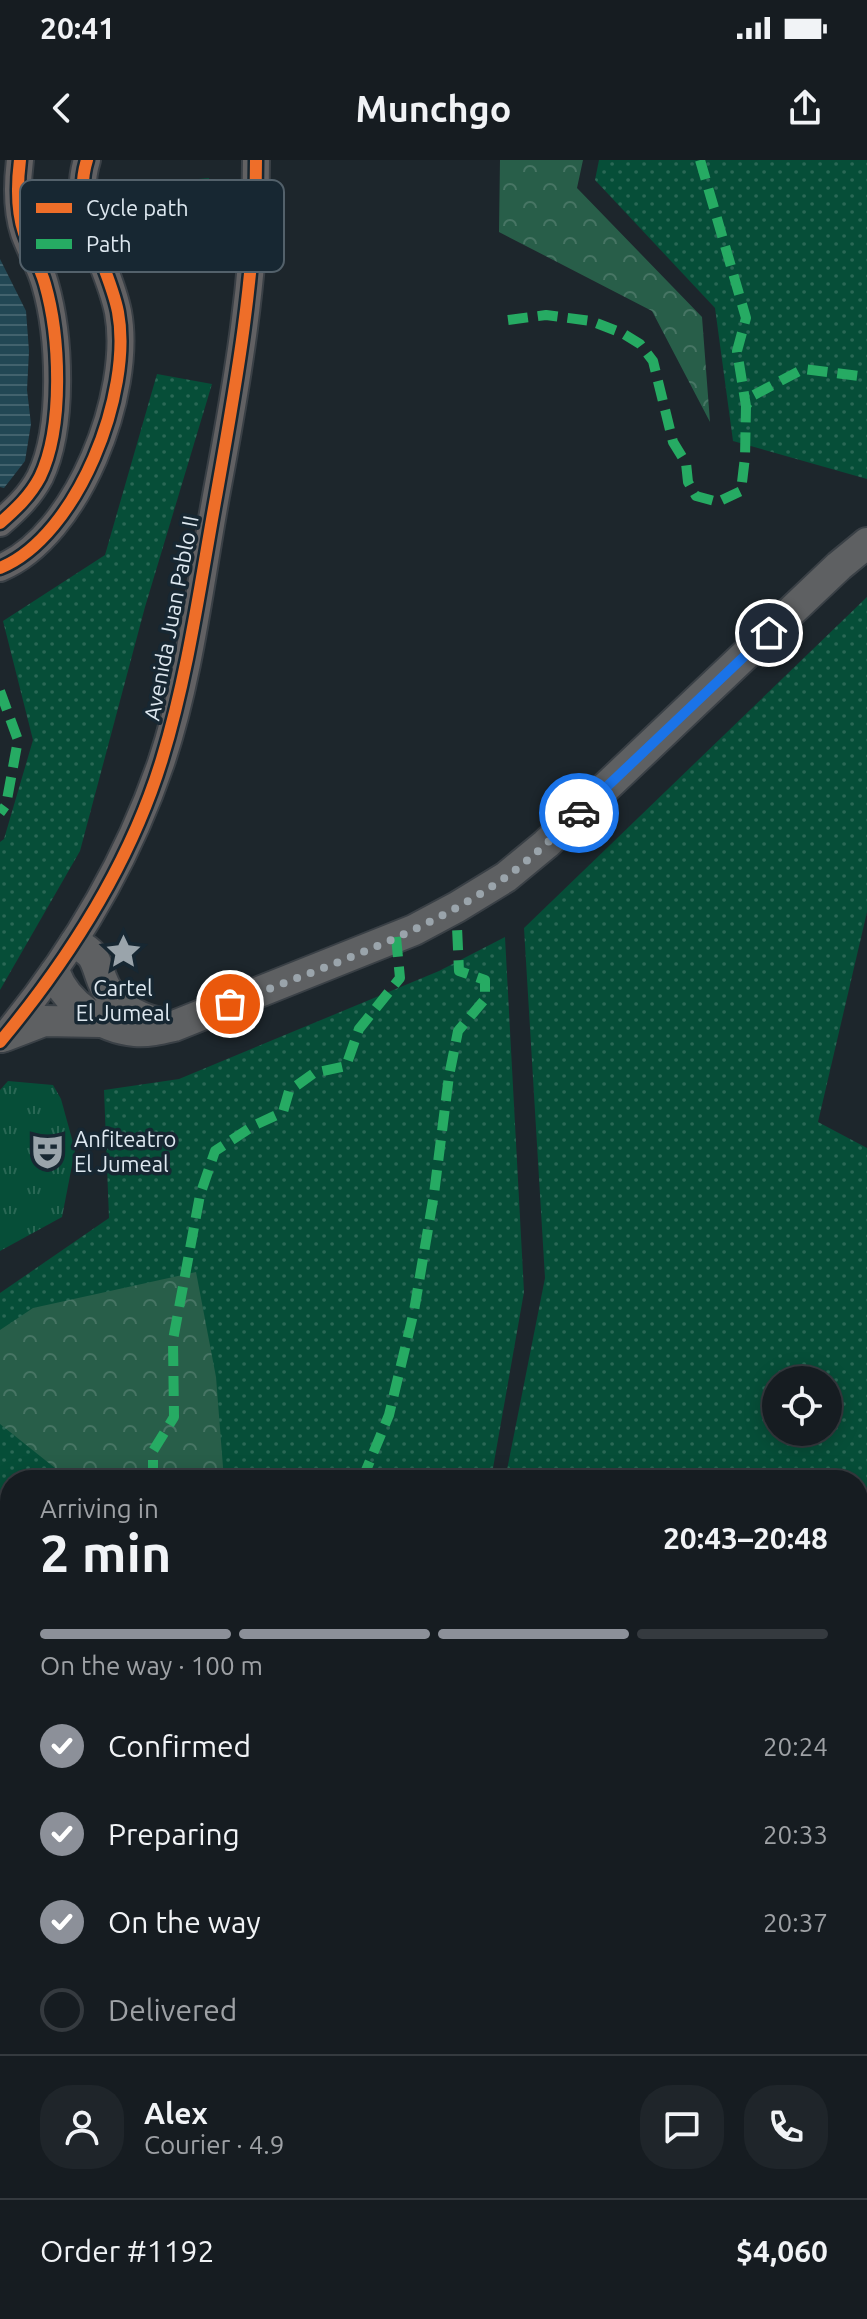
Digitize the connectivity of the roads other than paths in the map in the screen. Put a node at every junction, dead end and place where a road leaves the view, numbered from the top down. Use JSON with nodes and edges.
{"nodes":[{"id":1,"x":20,"y":160,"type":"edge"},
{"id":2,"x":87,"y":160,"type":"edge"},
{"id":3,"x":256,"y":160,"type":"edge"},
{"id":4,"x":83,"y":180,"type":"edge"},
{"id":5,"x":255,"y":180,"type":"edge"},
{"id":6,"x":20,"y":214,"type":"edge"},
{"id":7,"x":40,"y":272,"type":"edge"},
{"id":8,"x":104,"y":272,"type":"edge"},
{"id":9,"x":251,"y":272,"type":"edge"},
{"id":10,"x":0,"y":523,"type":"edge"},
{"id":11,"x":867,"y":543,"type":"edge"},
{"id":12,"x":0,"y":568,"type":"edge"},
{"id":13,"x":75,"y":943,"type":"junction"},
{"id":14,"x":55,"y":973,"type":"junction"},
{"id":15,"x":106,"y":1023,"type":"junction"},
{"id":16,"x":174,"y":1026,"type":"junction"},
{"id":17,"x":3,"y":1039,"type":"edge"}],
"edges":[{"from":1,"to":6,"type":"main road"},
{"from":2,"to":4,"type":"main road"},
{"from":3,"to":5,"type":"main road","name":"Avenida Juan Pablo II"},
{"from":7,"to":10,"type":"main road"},
{"from":8,"to":12,"type":"main road"},
{"from":9,"to":13,"type":"main road","name":"Avenida Juan Pablo II"},
{"from":11,"to":16,"type":"main road"},
{"from":13,"to":14,"type":"main road","name":"Avenida Juan Pablo II"},
{"from":13,"to":16,"type":"main road"},
{"from":14,"to":15,"type":"main road"},
{"from":14,"to":17,"type":"main road","name":"Avenida Juan Pablo II"},
{"from":15,"to":16,"type":"main road"},
{"from":15,"to":17,"type":"main road"}]}
